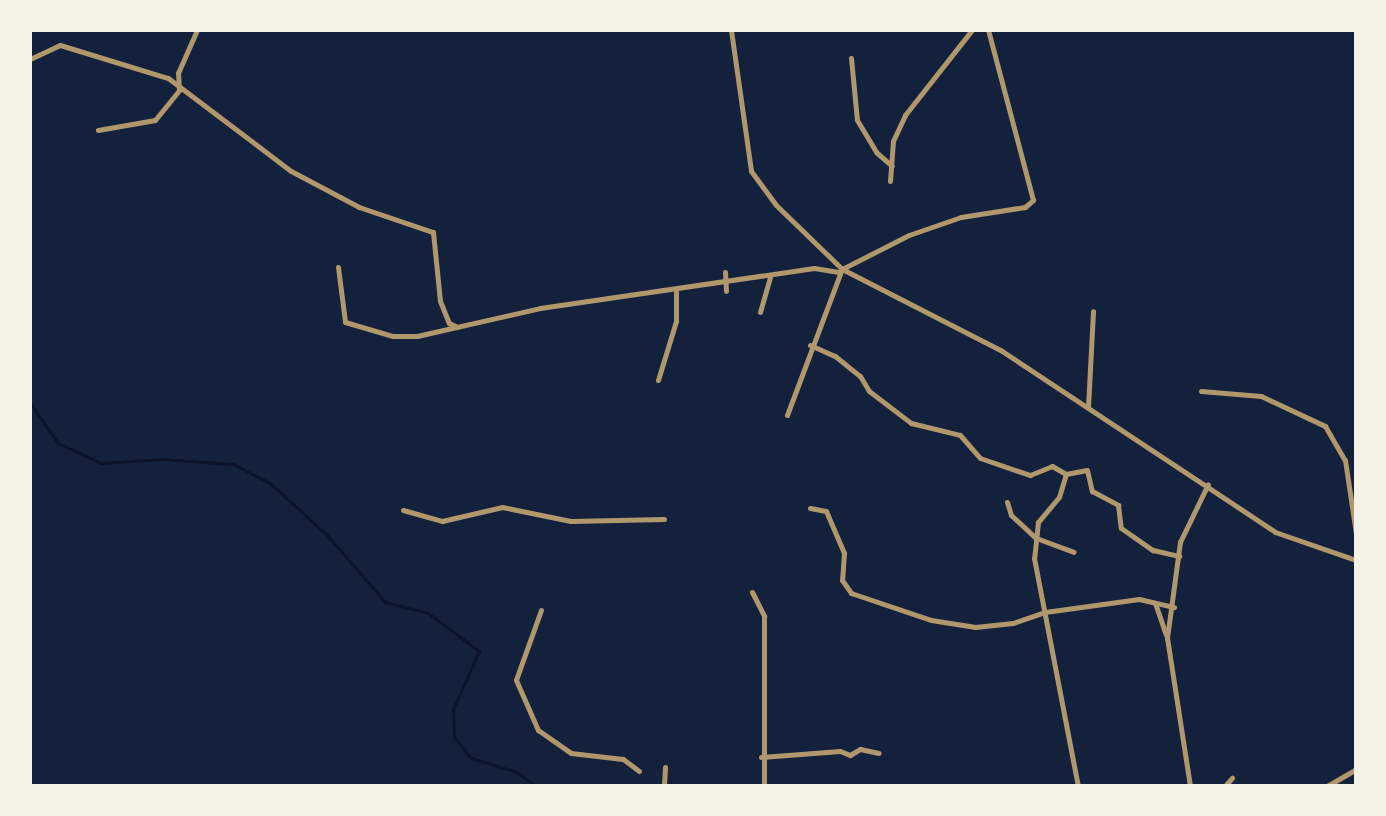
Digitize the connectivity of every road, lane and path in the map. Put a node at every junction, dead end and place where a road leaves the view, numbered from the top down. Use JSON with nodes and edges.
{"nodes":[{"id":1,"x":197,"y":30,"type":"edge"},
{"id":2,"x":731,"y":30,"type":"edge"},
{"id":3,"x":972,"y":30,"type":"edge"},
{"id":4,"x":988,"y":30,"type":"edge"},
{"id":5,"x":851,"y":58,"type":"dead end"},
{"id":6,"x":30,"y":59,"type":"edge"},
{"id":7,"x":179,"y":90,"type":"junction"},
{"id":8,"x":98,"y":130,"type":"dead end"},
{"id":9,"x":892,"y":166,"type":"junction"},
{"id":10,"x":890,"y":181,"type":"dead end"},
{"id":11,"x":338,"y":267,"type":"dead end"},
{"id":12,"x":841,"y":270,"type":"junction"},
{"id":13,"x":725,"y":272,"type":"dead end"},
{"id":14,"x":771,"y":276,"type":"junction"},
{"id":15,"x":725,"y":283,"type":"junction"},
{"id":16,"x":726,"y":291,"type":"dead end"},
{"id":17,"x":676,"y":292,"type":"junction"},
{"id":18,"x":1093,"y":311,"type":"dead end"},
{"id":19,"x":760,"y":312,"type":"dead end"},
{"id":20,"x":457,"y":327,"type":"junction"},
{"id":21,"x":810,"y":345,"type":"junction"},
{"id":22,"x":658,"y":380,"type":"dead end"},
{"id":23,"x":1201,"y":391,"type":"dead end"},
{"id":24,"x":1088,"y":407,"type":"junction"},
{"id":25,"x":787,"y":415,"type":"dead end"},
{"id":26,"x":1066,"y":474,"type":"junction"},
{"id":27,"x":1208,"y":484,"type":"junction"},
{"id":28,"x":1007,"y":502,"type":"dead end"},
{"id":29,"x":810,"y":508,"type":"dead end"},
{"id":30,"x":403,"y":510,"type":"dead end"},
{"id":31,"x":664,"y":519,"type":"dead end"},
{"id":32,"x":1356,"y":534,"type":"edge"},
{"id":33,"x":1036,"y":538,"type":"junction"},
{"id":34,"x":1074,"y":552,"type":"dead end"},
{"id":35,"x":1179,"y":556,"type":"junction"},
{"id":36,"x":1356,"y":560,"type":"edge"},
{"id":37,"x":752,"y":592,"type":"dead end"},
{"id":38,"x":1155,"y":602,"type":"junction"},
{"id":39,"x":1174,"y":607,"type":"junction"},
{"id":40,"x":541,"y":610,"type":"dead end"},
{"id":41,"x":1045,"y":612,"type":"junction"},
{"id":42,"x":1167,"y":638,"type":"junction"},
{"id":43,"x":879,"y":753,"type":"dead end"},
{"id":44,"x":761,"y":757,"type":"junction"},
{"id":45,"x":665,"y":767,"type":"dead end"},
{"id":46,"x":1356,"y":769,"type":"edge"},
{"id":47,"x":639,"y":771,"type":"dead end"},
{"id":48,"x":1232,"y":778,"type":"dead end"},
{"id":49,"x":1078,"y":785,"type":"edge"},
{"id":50,"x":664,"y":786,"type":"edge"},
{"id":51,"x":764,"y":786,"type":"edge"},
{"id":52,"x":1070,"y":786,"type":"edge"},
{"id":53,"x":1190,"y":786,"type":"edge"},
{"id":54,"x":1225,"y":786,"type":"edge"},
{"id":55,"x":1327,"y":786,"type":"edge"}],
"edges":[{"from":1,"to":7,"type":"street"},
{"from":2,"to":12,"type":"street"},
{"from":3,"to":9,"type":"street"},
{"from":4,"to":12,"type":"street"},
{"from":5,"to":9,"type":"street"},
{"from":6,"to":7,"type":"street"},
{"from":7,"to":8,"type":"street"},
{"from":7,"to":20,"type":"street"},
{"from":9,"to":10,"type":"street"},
{"from":11,"to":20,"type":"street"},
{"from":12,"to":14,"type":"street"},
{"from":12,"to":21,"type":"street"},
{"from":12,"to":24,"type":"street"},
{"from":13,"to":15,"type":"street"},
{"from":14,"to":15,"type":"street"},
{"from":14,"to":19,"type":"street"},
{"from":15,"to":16,"type":"street"},
{"from":15,"to":17,"type":"street"},
{"from":17,"to":20,"type":"street"},
{"from":17,"to":22,"type":"street"},
{"from":18,"to":24,"type":"street"},
{"from":21,"to":25,"type":"street"},
{"from":21,"to":26,"type":"street"},
{"from":23,"to":32,"type":"street"},
{"from":24,"to":27,"type":"street"},
{"from":26,"to":33,"type":"street"},
{"from":26,"to":35,"type":"street"},
{"from":27,"to":35,"type":"street"},
{"from":27,"to":36,"type":"street"},
{"from":28,"to":33,"type":"street"},
{"from":29,"to":41,"type":"street"},
{"from":30,"to":31,"type":"street"},
{"from":33,"to":34,"type":"street"},
{"from":33,"to":41,"type":"street"},
{"from":35,"to":39,"type":"street"},
{"from":37,"to":44,"type":"street"},
{"from":38,"to":39,"type":"street"},
{"from":38,"to":41,"type":"street"},
{"from":38,"to":42,"type":"street"},
{"from":39,"to":42,"type":"street"},
{"from":40,"to":47,"type":"street"},
{"from":41,"to":49,"type":"street"},
{"from":42,"to":53,"type":"street"},
{"from":43,"to":44,"type":"street"},
{"from":44,"to":51,"type":"street"},
{"from":45,"to":50,"type":"street"},
{"from":46,"to":55,"type":"street"},
{"from":48,"to":54,"type":"street"},
{"from":49,"to":52,"type":"street"}]}
